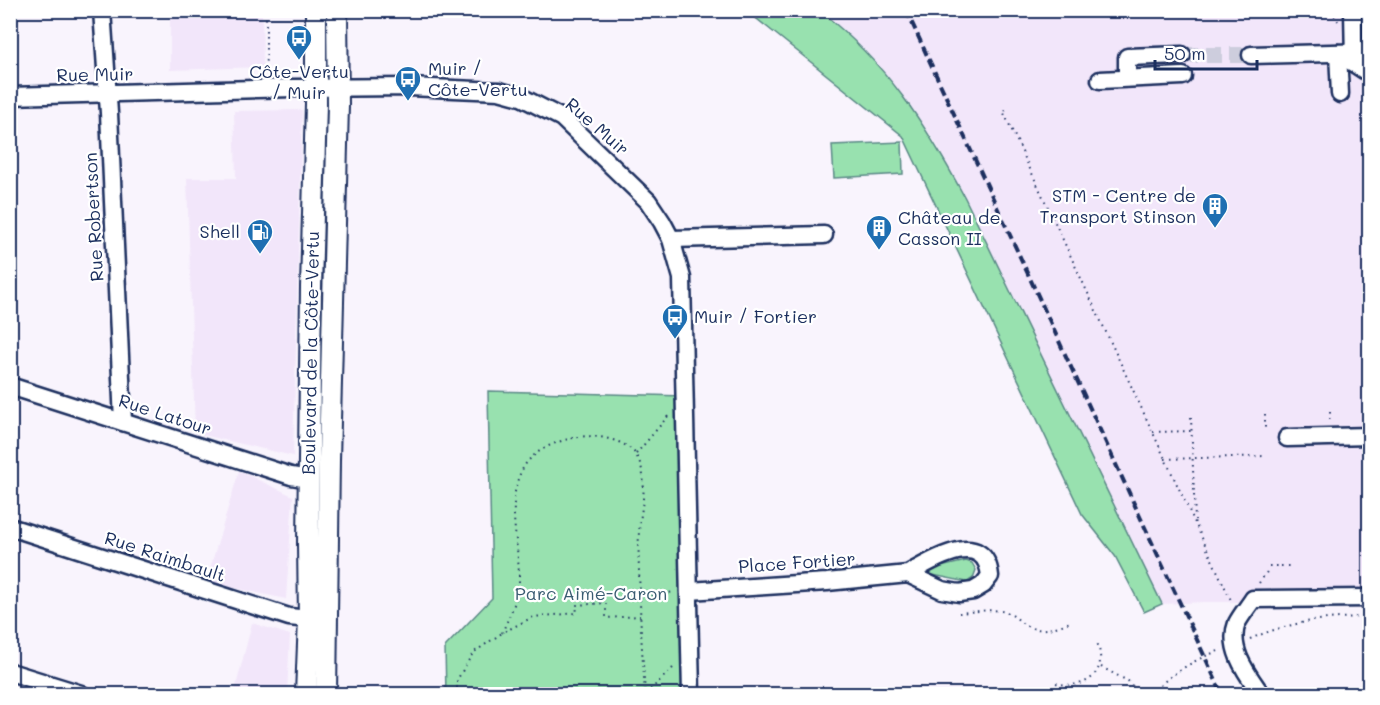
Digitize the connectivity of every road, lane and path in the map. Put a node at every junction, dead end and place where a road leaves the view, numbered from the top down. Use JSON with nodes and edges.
{"nodes":[{"id":1,"x":102,"y":10,"type":"edge"},
{"id":2,"x":266,"y":10,"type":"edge"},
{"id":3,"x":316,"y":10,"type":"edge"},
{"id":4,"x":337,"y":10,"type":"edge"},
{"id":5,"x":1353,"y":10,"type":"edge"},
{"id":6,"x":1182,"y":55,"type":"tunnel mouth"},
{"id":7,"x":1251,"y":55,"type":"tunnel mouth"},
{"id":8,"x":1354,"y":55,"type":"edge"},
{"id":9,"x":262,"y":73,"type":"dead end"},
{"id":10,"x":1370,"y":74,"type":"edge"},
{"id":11,"x":1183,"y":76,"type":"dead end"},
{"id":12,"x":1127,"y":78,"type":"junction"},
{"id":13,"x":1100,"y":80,"type":"dead end"},
{"id":14,"x":338,"y":87,"type":"junction"},
{"id":15,"x":316,"y":88,"type":"junction"},
{"id":16,"x":108,"y":94,"type":"junction"},
{"id":17,"x":1340,"y":94,"type":"dead end"},
{"id":18,"x":10,"y":96,"type":"edge"},
{"id":19,"x":1006,"y":110,"type":"dead end"},
{"id":20,"x":824,"y":235,"type":"dead end"},
{"id":21,"x":671,"y":239,"type":"junction"},
{"id":22,"x":10,"y":386,"type":"edge"},
{"id":23,"x":685,"y":396,"type":"junction"},
{"id":24,"x":1265,"y":414,"type":"dead end"},
{"id":25,"x":1191,"y":417,"type":"dead end"},
{"id":26,"x":123,"y":422,"type":"junction"},
{"id":27,"x":1192,"y":431,"type":"junction"},
{"id":28,"x":1152,"y":432,"type":"junction"},
{"id":29,"x":1265,"y":432,"type":"dead end"},
{"id":30,"x":1370,"y":436,"type":"edge"},
{"id":31,"x":1287,"y":438,"type":"dead end"},
{"id":32,"x":636,"y":454,"type":"junction"},
{"id":33,"x":1266,"y":456,"type":"dead end"},
{"id":34,"x":1193,"y":458,"type":"junction"},
{"id":35,"x":1165,"y":459,"type":"junction"},
{"id":36,"x":309,"y":479,"type":"junction"},
{"id":37,"x":1195,"y":523,"type":"junction"},
{"id":38,"x":10,"y":527,"type":"edge"},
{"id":39,"x":1269,"y":566,"type":"dead end"},
{"id":40,"x":1290,"y":566,"type":"dead end"},
{"id":41,"x":908,"y":574,"type":"dead end"},
{"id":42,"x":689,"y":591,"type":"junction"},
{"id":43,"x":1229,"y":596,"type":"dead end"},
{"id":44,"x":640,"y":597,"type":"junction"},
{"id":45,"x":1370,"y":598,"type":"edge"},
{"id":46,"x":959,"y":613,"type":"dead end"},
{"id":47,"x":640,"y":616,"type":"dead end"},
{"id":48,"x":1370,"y":617,"type":"edge"},
{"id":49,"x":309,"y":619,"type":"junction"},
{"id":50,"x":1070,"y":622,"type":"dead end"},
{"id":51,"x":502,"y":633,"type":"junction"},
{"id":52,"x":1096,"y":640,"type":"dead end"},
{"id":53,"x":1236,"y":645,"type":"junction"},
{"id":54,"x":690,"y":651,"type":"junction"},
{"id":55,"x":1100,"y":667,"type":"junction"},
{"id":56,"x":10,"y":672,"type":"edge"},
{"id":57,"x":1056,"y":683,"type":"dead end"},
{"id":58,"x":81,"y":694,"type":"edge"},
{"id":59,"x":306,"y":694,"type":"edge"},
{"id":60,"x":326,"y":694,"type":"edge"},
{"id":61,"x":457,"y":694,"type":"edge"},
{"id":62,"x":645,"y":694,"type":"edge"},
{"id":63,"x":691,"y":694,"type":"edge"},
{"id":64,"x":1140,"y":694,"type":"edge"},
{"id":65,"x":1152,"y":694,"type":"edge"},
{"id":66,"x":1261,"y":694,"type":"edge"}],
"edges":[{"from":1,"to":16,"type":"street","name":"Rue Robertson"},
{"from":2,"to":9,"type":"path"},
{"from":3,"to":15,"type":"main road","name":"Boulevard de la Côte-Vertu"},
{"from":4,"to":14,"type":"main road","name":"Boulevard de la Côte-Vertu"},
{"from":5,"to":8,"type":"street"},
{"from":6,"to":12,"type":"street"},
{"from":7,"to":8,"type":"street"},
{"from":8,"to":10,"type":"street"},
{"from":8,"to":17,"type":"street"},
{"from":11,"to":12,"type":"street"},
{"from":12,"to":13,"type":"street"},
{"from":14,"to":15,"type":"street","name":"Rue Muir"},
{"from":14,"to":21,"type":"street","name":"Rue Muir"},
{"from":14,"to":60,"type":"main road","name":"Boulevard de la Côte-Vertu"},
{"from":15,"to":16,"type":"street","name":"Rue Muir"},
{"from":15,"to":36,"type":"main road","name":"Boulevard de la Côte-Vertu"},
{"from":16,"to":18,"type":"street","name":"Rue Muir"},
{"from":16,"to":26,"type":"street","name":"Rue Robertson"},
{"from":19,"to":28,"type":"path"},
{"from":20,"to":21,"type":"street"},
{"from":21,"to":23,"type":"street","name":"Rue Muir"},
{"from":22,"to":26,"type":"street","name":"Rue Latour"},
{"from":23,"to":32,"type":"path"},
{"from":23,"to":42,"type":"street","name":"Rue Muir"},
{"from":24,"to":29,"type":"path"},
{"from":25,"to":27,"type":"path"},
{"from":26,"to":36,"type":"street","name":"Rue Latour"},
{"from":27,"to":28,"type":"path"},
{"from":27,"to":34,"type":"path"},
{"from":28,"to":35,"type":"path"},
{"from":30,"to":31,"type":"street"},
{"from":32,"to":44,"type":"path"},
{"from":32,"to":51,"type":"path"},
{"from":33,"to":34,"type":"path"},
{"from":34,"to":35,"type":"path"},
{"from":34,"to":37,"type":"path"},
{"from":35,"to":37,"type":"path"},
{"from":36,"to":49,"type":"main road","name":"Boulevard de la Côte-Vertu"},
{"from":37,"to":43,"type":"path"},
{"from":38,"to":49,"type":"street","name":"Rue Raimbault"},
{"from":39,"to":40,"type":"path"},
{"from":41,"to":42,"type":"street","name":"Place Fortier"},
{"from":42,"to":44,"type":"path"},
{"from":42,"to":54,"type":"street","name":"Rue Muir"},
{"from":44,"to":62,"type":"path"},
{"from":45,"to":53,"type":"street"},
{"from":46,"to":50,"type":"path"},
{"from":47,"to":51,"type":"path"},
{"from":48,"to":53,"type":"path"},
{"from":49,"to":59,"type":"main road","name":"Boulevard de la Côte-Vertu"},
{"from":51,"to":61,"type":"path"},
{"from":52,"to":55,"type":"path"},
{"from":53,"to":65,"type":"path"},
{"from":53,"to":66,"type":"street"},
{"from":54,"to":62,"type":"path"},
{"from":54,"to":63,"type":"street","name":"Rue Muir"},
{"from":55,"to":57,"type":"path"},
{"from":55,"to":64,"type":"path"},
{"from":56,"to":58,"type":"street"}]}
